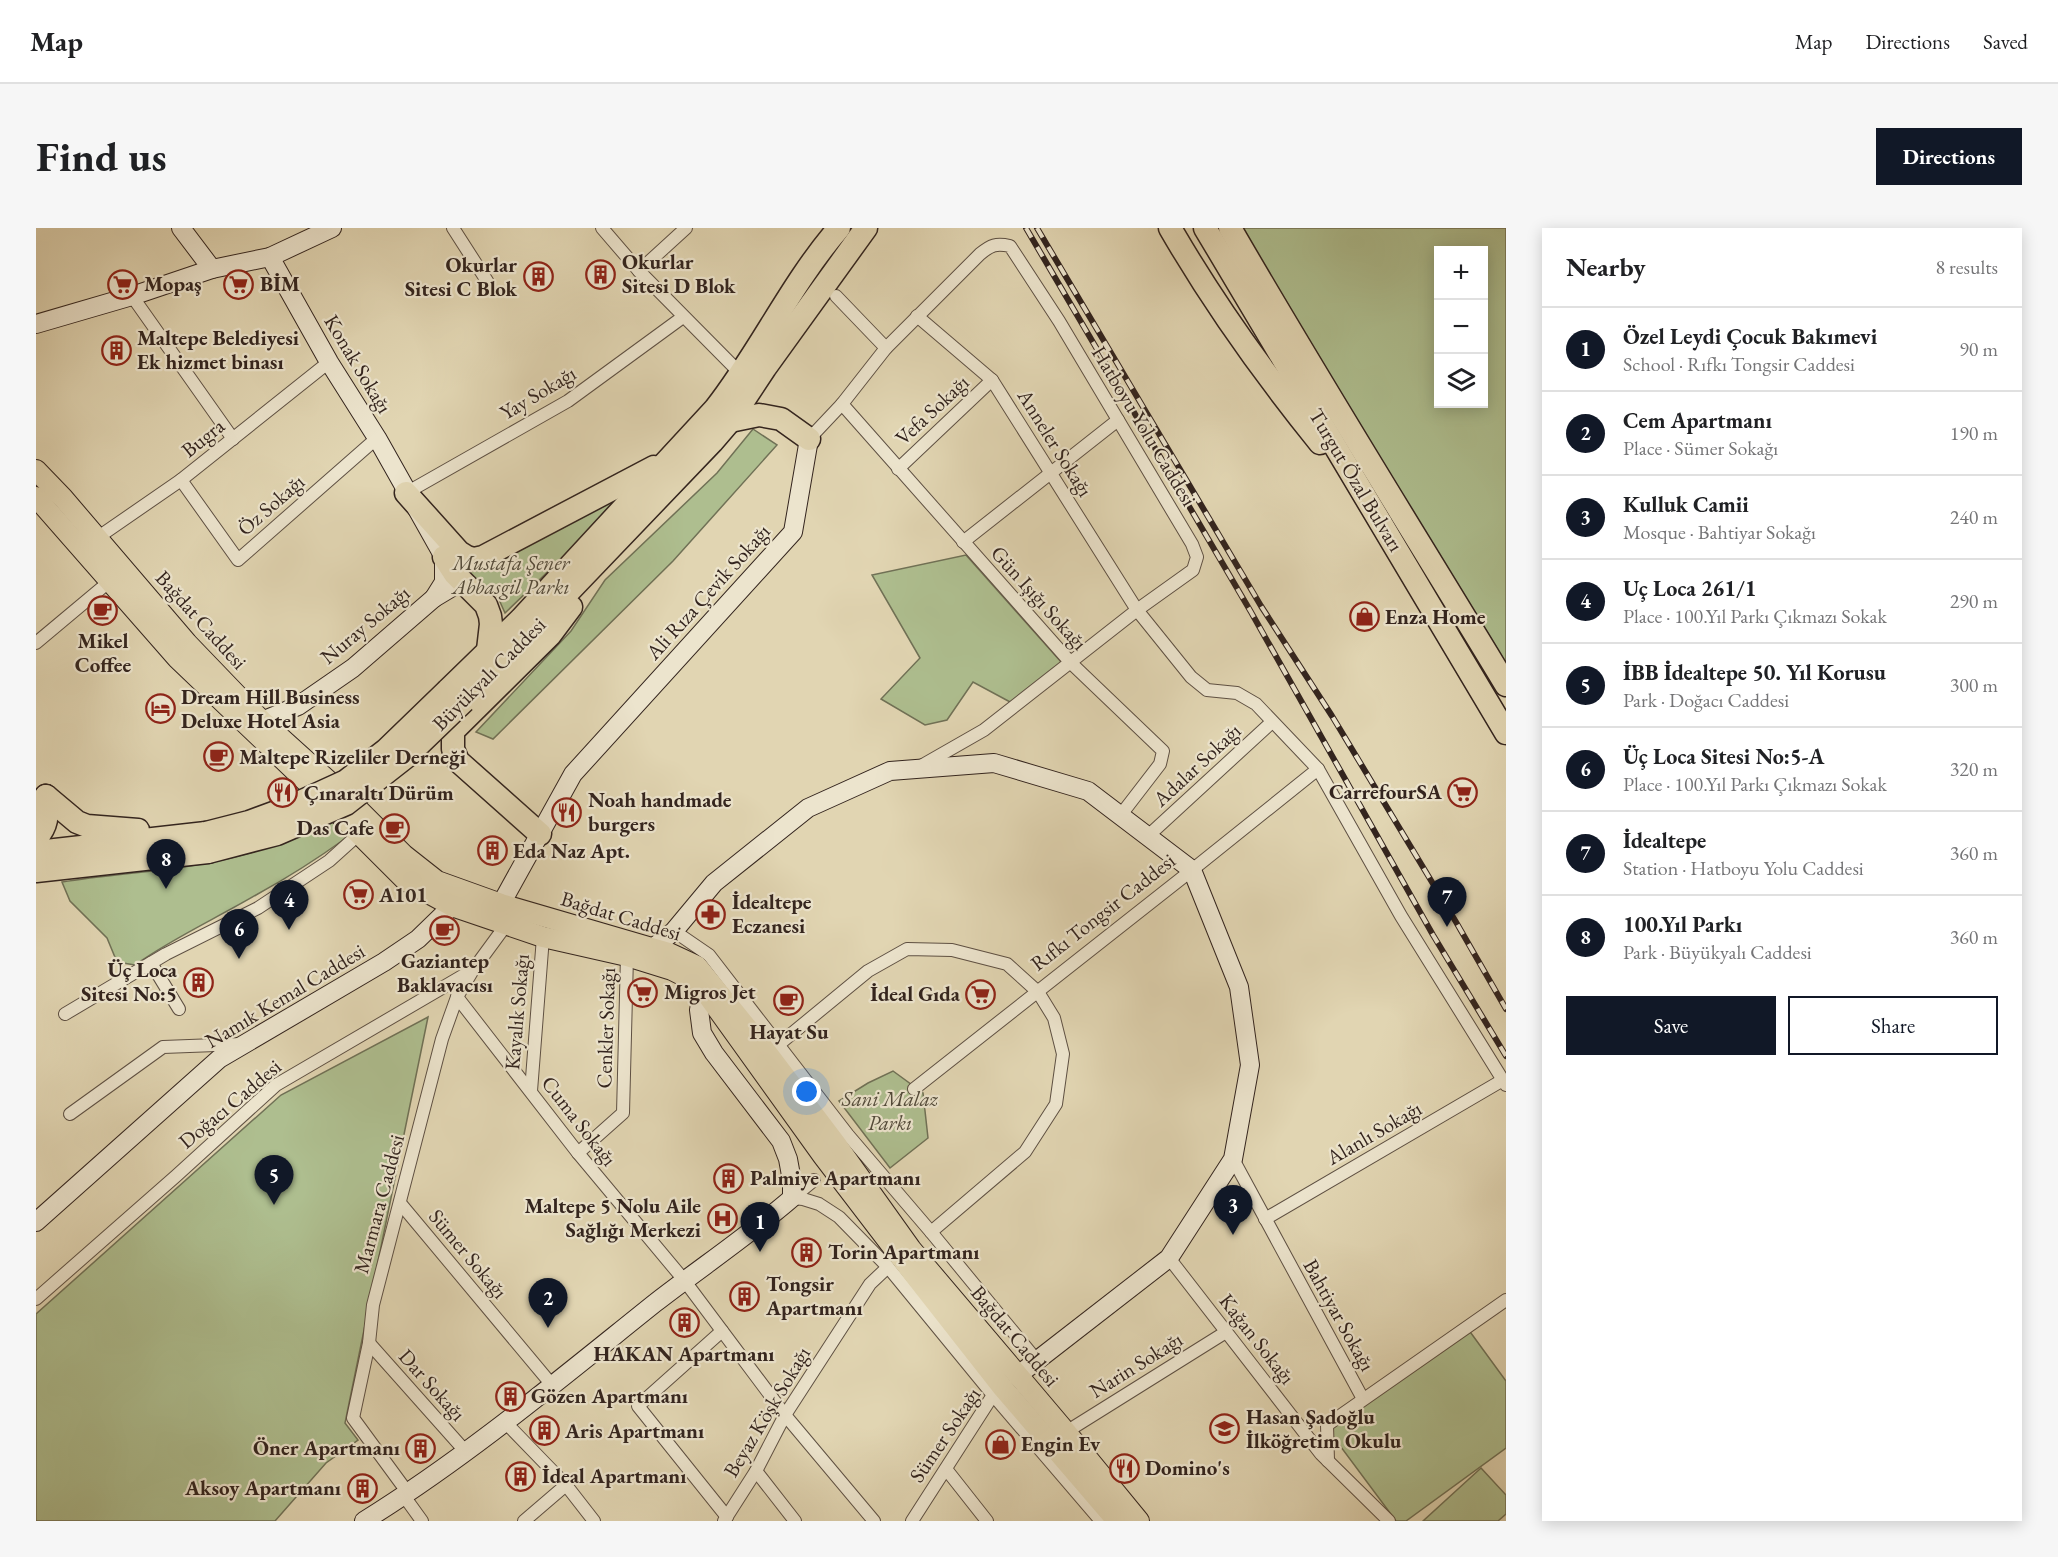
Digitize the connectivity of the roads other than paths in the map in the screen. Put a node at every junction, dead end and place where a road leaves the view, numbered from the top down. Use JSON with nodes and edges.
{"nodes":[{"id":1,"x":181,"y":228,"type":"edge"},
{"id":2,"x":332,"y":228,"type":"edge"},
{"id":3,"x":453,"y":228,"type":"edge"},
{"id":4,"x":602,"y":228,"type":"edge"},
{"id":5,"x":686,"y":228,"type":"edge"},
{"id":6,"x":839,"y":228,"type":"edge"},
{"id":7,"x":866,"y":228,"type":"edge"},
{"id":8,"x":1170,"y":228,"type":"edge"},
{"id":9,"x":1205,"y":228,"type":"edge"},
{"id":10,"x":1230,"y":228,"type":"edge"},
{"id":11,"x":270,"y":257,"type":"junction"},
{"id":12,"x":212,"y":269,"type":"junction"},
{"id":13,"x":639,"y":271,"type":"junction"},
{"id":14,"x":489,"y":284,"type":"dead end"},
{"id":15,"x":132,"y":296,"type":"junction"},
{"id":16,"x":836,"y":296,"type":"dead end"},
{"id":17,"x":917,"y":316,"type":"junction"},
{"id":18,"x":683,"y":317,"type":"junction"},
{"id":19,"x":36,"y":324,"type":"edge"},
{"id":20,"x":886,"y":348,"type":"junction"},
{"id":21,"x":329,"y":362,"type":"junction"},
{"id":22,"x":759,"y":362,"type":"junction"},
{"id":23,"x":992,"y":380,"type":"junction"},
{"id":24,"x":737,"y":381,"type":"junction"},
{"id":25,"x":842,"y":404,"type":"junction"},
{"id":26,"x":1118,"y":420,"type":"junction"},
{"id":27,"x":730,"y":421,"type":"junction"},
{"id":28,"x":233,"y":438,"type":"junction"},
{"id":29,"x":377,"y":438,"type":"junction"},
{"id":30,"x":809,"y":439,"type":"junction"},
{"id":31,"x":671,"y":457,"type":"junction"},
{"id":32,"x":898,"y":469,"type":"junction"},
{"id":33,"x":36,"y":470,"type":"edge"},
{"id":34,"x":1051,"y":471,"type":"junction"},
{"id":35,"x":181,"y":480,"type":"junction"},
{"id":36,"x":406,"y":493,"type":"junction"},
{"id":37,"x":36,"y":497,"type":"edge"},
{"id":38,"x":1372,"y":507,"type":"junction"},
{"id":39,"x":97,"y":538,"type":"junction"},
{"id":40,"x":963,"y":542,"type":"junction"},
{"id":41,"x":444,"y":557,"type":"junction"},
{"id":42,"x":592,"y":569,"type":"junction"},
{"id":43,"x":110,"y":581,"type":"junction"},
{"id":44,"x":466,"y":586,"type":"junction"},
{"id":45,"x":434,"y":598,"type":"junction"},
{"id":46,"x":1137,"y":610,"type":"junction"},
{"id":47,"x":36,"y":643,"type":"edge"},
{"id":48,"x":488,"y":650,"type":"junction"},
{"id":49,"x":1071,"y":663,"type":"junction"},
{"id":50,"x":1506,"y":685,"type":"edge"},
{"id":51,"x":456,"y":695,"type":"junction"},
{"id":52,"x":262,"y":721,"type":"junction"},
{"id":53,"x":1272,"y":722,"type":"junction"},
{"id":54,"x":1506,"y":733,"type":"edge"},
{"id":55,"x":914,"y":769,"type":"junction"},
{"id":56,"x":1318,"y":769,"type":"junction"},
{"id":57,"x":1120,"y":816,"type":"junction"},
{"id":58,"x":359,"y":834,"type":"junction"},
{"id":59,"x":540,"y":834,"type":"junction"},
{"id":60,"x":1148,"y":836,"type":"junction"},
{"id":61,"x":36,"y":839,"type":"edge"},
{"id":62,"x":207,"y":842,"type":"junction"},
{"id":63,"x":36,"y":852,"type":"edge"},
{"id":64,"x":1192,"y":870,"type":"junction"},
{"id":65,"x":36,"y":871,"type":"edge"},
{"id":66,"x":501,"y":904,"type":"junction"},
{"id":67,"x":452,"y":906,"type":"junction"},
{"id":68,"x":506,"y":925,"type":"junction"},
{"id":69,"x":674,"y":931,"type":"junction"},
{"id":70,"x":543,"y":937,"type":"junction"},
{"id":71,"x":654,"y":948,"type":"junction"},
{"id":72,"x":627,"y":956,"type":"junction"},
{"id":73,"x":151,"y":963,"type":"junction"},
{"id":74,"x":473,"y":970,"type":"junction"},
{"id":75,"x":703,"y":989,"type":"junction"},
{"id":76,"x":1038,"y":992,"type":"junction"},
{"id":77,"x":457,"y":997,"type":"junction"},
{"id":78,"x":179,"y":1009,"type":"dead end"},
{"id":79,"x":65,"y":1014,"type":"dead end"},
{"id":80,"x":245,"y":1044,"type":"junction"},
{"id":81,"x":778,"y":1045,"type":"junction"},
{"id":82,"x":1504,"y":1083,"type":"edge"},
{"id":83,"x":914,"y":1089,"type":"dead end"},
{"id":84,"x":531,"y":1091,"type":"junction"},
{"id":85,"x":70,"y":1114,"type":"dead end"},
{"id":86,"x":578,"y":1153,"type":"junction"},
{"id":87,"x":1233,"y":1160,"type":"junction"},
{"id":88,"x":814,"y":1180,"type":"dead end"},
{"id":89,"x":792,"y":1198,"type":"junction"},
{"id":90,"x":400,"y":1203,"type":"junction"},
{"id":91,"x":1264,"y":1219,"type":"junction"},
{"id":92,"x":36,"y":1222,"type":"edge"},
{"id":93,"x":931,"y":1232,"type":"junction"},
{"id":94,"x":1169,"y":1258,"type":"junction"},
{"id":95,"x":888,"y":1267,"type":"junction"},
{"id":96,"x":684,"y":1280,"type":"junction"},
{"id":97,"x":36,"y":1299,"type":"edge"},
{"id":98,"x":1506,"y":1300,"type":"edge"},
{"id":99,"x":722,"y":1331,"type":"junction"},
{"id":100,"x":1226,"y":1332,"type":"junction"},
{"id":101,"x":369,"y":1343,"type":"junction"},
{"id":102,"x":1038,"y":1362,"type":"junction"},
{"id":103,"x":552,"y":1385,"type":"junction"},
{"id":104,"x":1004,"y":1386,"type":"junction"},
{"id":105,"x":1363,"y":1399,"type":"junction"},
{"id":106,"x":785,"y":1415,"type":"junction"},
{"id":107,"x":506,"y":1423,"type":"junction"},
{"id":108,"x":1066,"y":1431,"type":"junction"},
{"id":109,"x":466,"y":1452,"type":"junction"},
{"id":110,"x":1328,"y":1461,"type":"junction"},
{"id":111,"x":946,"y":1469,"type":"junction"},
{"id":112,"x":756,"y":1471,"type":"junction"},
{"id":113,"x":566,"y":1485,"type":"junction"},
{"id":114,"x":406,"y":1495,"type":"junction"},
{"id":115,"x":726,"y":1519,"type":"edge"},
{"id":116,"x":1384,"y":1519,"type":"edge"},
{"id":117,"x":364,"y":1521,"type":"edge"},
{"id":118,"x":422,"y":1521,"type":"edge"},
{"id":119,"x":524,"y":1521,"type":"edge"},
{"id":120,"x":594,"y":1521,"type":"edge"},
{"id":121,"x":795,"y":1521,"type":"edge"},
{"id":122,"x":874,"y":1521,"type":"edge"},
{"id":123,"x":912,"y":1521,"type":"edge"},
{"id":124,"x":987,"y":1521,"type":"edge"},
{"id":125,"x":1101,"y":1521,"type":"edge"},
{"id":126,"x":1117,"y":1521,"type":"edge"},
{"id":127,"x":1139,"y":1521,"type":"edge"}],
"edges":[{"from":1,"to":12,"type":"street"},
{"from":2,"to":11,"type":"street"},
{"from":3,"to":14,"type":"street"},
{"from":4,"to":13,"type":"street"},
{"from":5,"to":13,"type":"street"},
{"from":6,"to":22,"type":"highway","name":"Büyükyalı Caddesi"},
{"from":7,"to":22,"type":"highway","name":"Büyükyalı Caddesi"},
{"from":8,"to":38,"type":"highway"},
{"from":9,"to":38,"type":"highway","name":"Turgut Özal Bulvarı"},
{"from":10,"to":50,"type":"highway","name":"Turgut Özal Bulvarı"},
{"from":11,"to":12,"type":"street"},
{"from":11,"to":21,"type":"street","name":"Konak Sokağı"},
{"from":12,"to":15,"type":"street"},
{"from":13,"to":18,"type":"street"},
{"from":15,"to":19,"type":"street"},
{"from":15,"to":28,"type":"street"},
{"from":16,"to":20,"type":"street"},
{"from":17,"to":20,"type":"street"},
{"from":17,"to":23,"type":"street","name":"Anneler Sokağı"},
{"from":17,"to":26,"type":"street","name":"Hatboyu Yolu Caddesi"},
{"from":18,"to":24,"type":"street"},
{"from":18,"to":36,"type":"street","name":"Yay Sokağı"},
{"from":20,"to":25,"type":"street"},
{"from":21,"to":28,"type":"street","name":"Bugra"},
{"from":21,"to":29,"type":"street","name":"Konak Sokağı"},
{"from":22,"to":24,"type":"highway","name":"Büyükyalı Caddesi"},
{"from":22,"to":27,"type":"highway","name":"Büyükyalı Caddesi"},
{"from":23,"to":32,"type":"street","name":"Vefa Sokağı"},
{"from":23,"to":34,"type":"street","name":"Anneler Sokağı"},
{"from":24,"to":31,"type":"highway","name":"Büyükyalı Caddesi"},
{"from":25,"to":30,"type":"street"},
{"from":25,"to":32,"type":"street","name":"Gün Işığı Sokağı"},
{"from":26,"to":34,"type":"street"},
{"from":26,"to":46,"type":"street","name":"Hatboyu Yolu Caddesi"},
{"from":27,"to":30,"type":"highway"},
{"from":27,"to":42,"type":"highway","name":"Büyükyalı Caddesi"},
{"from":28,"to":35,"type":"street","name":"Bugra"},
{"from":29,"to":35,"type":"street","name":"Öz Sokağı"},
{"from":29,"to":36,"type":"street","name":"Konak Sokağı"},
{"from":30,"to":59,"type":"street","name":"Ali Rıza Çevik Sokağı"},
{"from":31,"to":36,"type":"highway"},
{"from":31,"to":48,"type":"highway","name":"Büyükyalı Caddesi"},
{"from":32,"to":40,"type":"street","name":"Gün Işığı Sokağı"},
{"from":33,"to":39,"type":"main road","name":"Bağdat Caddesi"},
{"from":34,"to":40,"type":"street"},
{"from":34,"to":46,"type":"street","name":"Anneler Sokağı"},
{"from":35,"to":39,"type":"street","name":"Bugra"},
{"from":36,"to":41,"type":"street","name":"Konak Sokağı"},
{"from":37,"to":43,"type":"main road","name":"Bağdat Caddesi"},
{"from":38,"to":54,"type":"highway","name":"Turgut Özal Bulvarı"},
{"from":39,"to":52,"type":"main road","name":"Bağdat Caddesi"},
{"from":40,"to":49,"type":"street","name":"Gün Işığı Sokağı"},
{"from":41,"to":44,"type":"highway"},
{"from":41,"to":45,"type":"street"},
{"from":42,"to":51,"type":"highway","name":"Büyükyalı Caddesi"},
{"from":42,"to":59,"type":"highway"},
{"from":43,"to":47,"type":"street"},
{"from":43,"to":58,"type":"main road","name":"Bağdat Caddesi"},
{"from":44,"to":45,"type":"street"},
{"from":44,"to":48,"type":"highway"},
{"from":45,"to":52,"type":"street","name":"Nuray Sokağı"},
{"from":46,"to":49,"type":"street","name":"Hatboyu Yolu Caddesi"},
{"from":46,"to":53,"type":"street","name":"Anneler Sokağı"},
{"from":48,"to":51,"type":"highway","name":"Büyükyalı Caddesi"},
{"from":49,"to":55,"type":"street","name":"Hatboyu Yolu Caddesi"},
{"from":49,"to":57,"type":"street","name":"Gün Işığı Sokağı"},
{"from":51,"to":62,"type":"highway","name":"Büyükyalı Caddesi","bridge":true},
{"from":52,"to":66,"type":"main road","name":"Bağdat Caddesi"},
{"from":53,"to":56,"type":"street","name":"Anneler Sokağı"},
{"from":53,"to":60,"type":"street","name":"Adalar Sokağı"},
{"from":55,"to":57,"type":"street"},
{"from":55,"to":69,"type":"street"},
{"from":56,"to":64,"type":"street","name":"Rıfkı Tongsir Caddesi"},
{"from":56,"to":82,"type":"street"},
{"from":57,"to":60,"type":"street"},
{"from":58,"to":67,"type":"main road","name":"Bağdat Caddesi"},
{"from":58,"to":73,"type":"street"},
{"from":59,"to":66,"type":"street","name":"Ali Rıza Çevik Sokağı"},
{"from":60,"to":64,"type":"street"},
{"from":61,"to":62,"type":"highway"},
{"from":62,"to":63,"type":"highway","name":"Büyükyalı Caddesi"},
{"from":62,"to":65,"type":"highway","name":"Büyükyalı Caddesi"},
{"from":64,"to":76,"type":"street","name":"Rıfkı Tongsir Caddesi"},
{"from":64,"to":87,"type":"street"},
{"from":66,"to":71,"type":"main road","name":"Bağdat Caddesi"},
{"from":67,"to":68,"type":"main road","name":"Bağdat Caddesi"},
{"from":67,"to":80,"type":"street","name":"Namık Kemal Caddesi"},
{"from":68,"to":70,"type":"main road","name":"Bağdat Caddesi"},
{"from":68,"to":74,"type":"street","name":"Marmara Caddesi"},
{"from":69,"to":71,"type":"street"},
{"from":69,"to":81,"type":"street"},
{"from":70,"to":72,"type":"main road","name":"Bağdat Caddesi"},
{"from":70,"to":84,"type":"street","name":"Kayalık Sokağı"},
{"from":71,"to":104,"type":"main road","name":"Bağdat Caddesi"},
{"from":72,"to":75,"type":"main road","name":"Bağdat Caddesi"},
{"from":72,"to":86,"type":"street","name":"Cenkler Sokağı"},
{"from":73,"to":78,"type":"street"},
{"from":73,"to":79,"type":"street"},
{"from":74,"to":77,"type":"street","name":"Marmara Caddesi"},
{"from":74,"to":97,"type":"street","name":"Doğacı Caddesi"},
{"from":75,"to":89,"type":"street"},
{"from":75,"to":104,"type":"main road","name":"Bağdat Caddesi"},
{"from":76,"to":81,"type":"street"},
{"from":76,"to":83,"type":"street","name":"Rıfkı Tongsir Caddesi"},
{"from":76,"to":93,"type":"street"},
{"from":77,"to":84,"type":"street","name":"Cuma Sokağı"},
{"from":77,"to":90,"type":"street","name":"Marmara Caddesi"},
{"from":80,"to":85,"type":"street"},
{"from":80,"to":92,"type":"street","name":"Namık Kemal Caddesi"},
{"from":81,"to":93,"type":"street"},
{"from":82,"to":91,"type":"street","name":"Alanlı Sokağı"},
{"from":84,"to":86,"type":"street","name":"Cuma Sokağı"},
{"from":86,"to":96,"type":"street","name":"Cuma Sokağı"},
{"from":87,"to":91,"type":"street","name":"Bahtiyar Sokağı"},
{"from":87,"to":94,"type":"street"},
{"from":88,"to":89,"type":"street"},
{"from":89,"to":95,"type":"street"},
{"from":89,"to":96,"type":"street"},
{"from":90,"to":101,"type":"street","name":"Marmara Caddesi"},
{"from":90,"to":103,"type":"street","name":"Sümer Sokağı"},
{"from":91,"to":105,"type":"street","name":"Bahtiyar Sokağı"},
{"from":93,"to":102,"type":"street"},
{"from":94,"to":100,"type":"street","name":"Kağan Sokağı"},
{"from":94,"to":102,"type":"street"},
{"from":95,"to":104,"type":"street"},
{"from":95,"to":106,"type":"street","name":"Beyaz Köşk Sokağı"},
{"from":96,"to":99,"type":"street","name":"Cuma Sokağı"},
{"from":96,"to":103,"type":"street"},
{"from":98,"to":105,"type":"street","name":"Bahtiyar Sokağı"},
{"from":99,"to":106,"type":"street","name":"Cuma Sokağı"},
{"from":99,"to":115,"type":"street"},
{"from":100,"to":108,"type":"street","name":"Narin Sokağı"},
{"from":100,"to":110,"type":"street","name":"Kağan Sokağı"},
{"from":101,"to":109,"type":"street","name":"Dar Sokağı"},
{"from":101,"to":114,"type":"street","name":"Marmara Caddesi"},
{"from":102,"to":104,"type":"street"},
{"from":103,"to":107,"type":"street"},
{"from":104,"to":108,"type":"main road","name":"Bağdat Caddesi"},
{"from":104,"to":111,"type":"street","name":"Sümer Sokağı"},
{"from":104,"to":125,"type":"street"},
{"from":104,"to":126,"type":"main road","name":"Bağdat Caddesi"},
{"from":105,"to":110,"type":"street"},
{"from":106,"to":112,"type":"street","name":"Beyaz Köşk Sokağı"},
{"from":106,"to":122,"type":"street","name":"Cuma Sokağı"},
{"from":107,"to":109,"type":"street"},
{"from":107,"to":113,"type":"street"},
{"from":108,"to":127,"type":"main road","name":"Bağdat Caddesi"},
{"from":109,"to":114,"type":"street"},
{"from":110,"to":116,"type":"street","name":"Kağan Sokağı"},
{"from":111,"to":123,"type":"street","name":"Sümer Sokağı"},
{"from":111,"to":124,"type":"street"},
{"from":112,"to":115,"type":"street","name":"Beyaz Köşk Sokağı"},
{"from":112,"to":121,"type":"street"},
{"from":113,"to":119,"type":"street"},
{"from":113,"to":120,"type":"street"},
{"from":114,"to":117,"type":"street"},
{"from":114,"to":118,"type":"street","name":"Marmara Caddesi"}]}
